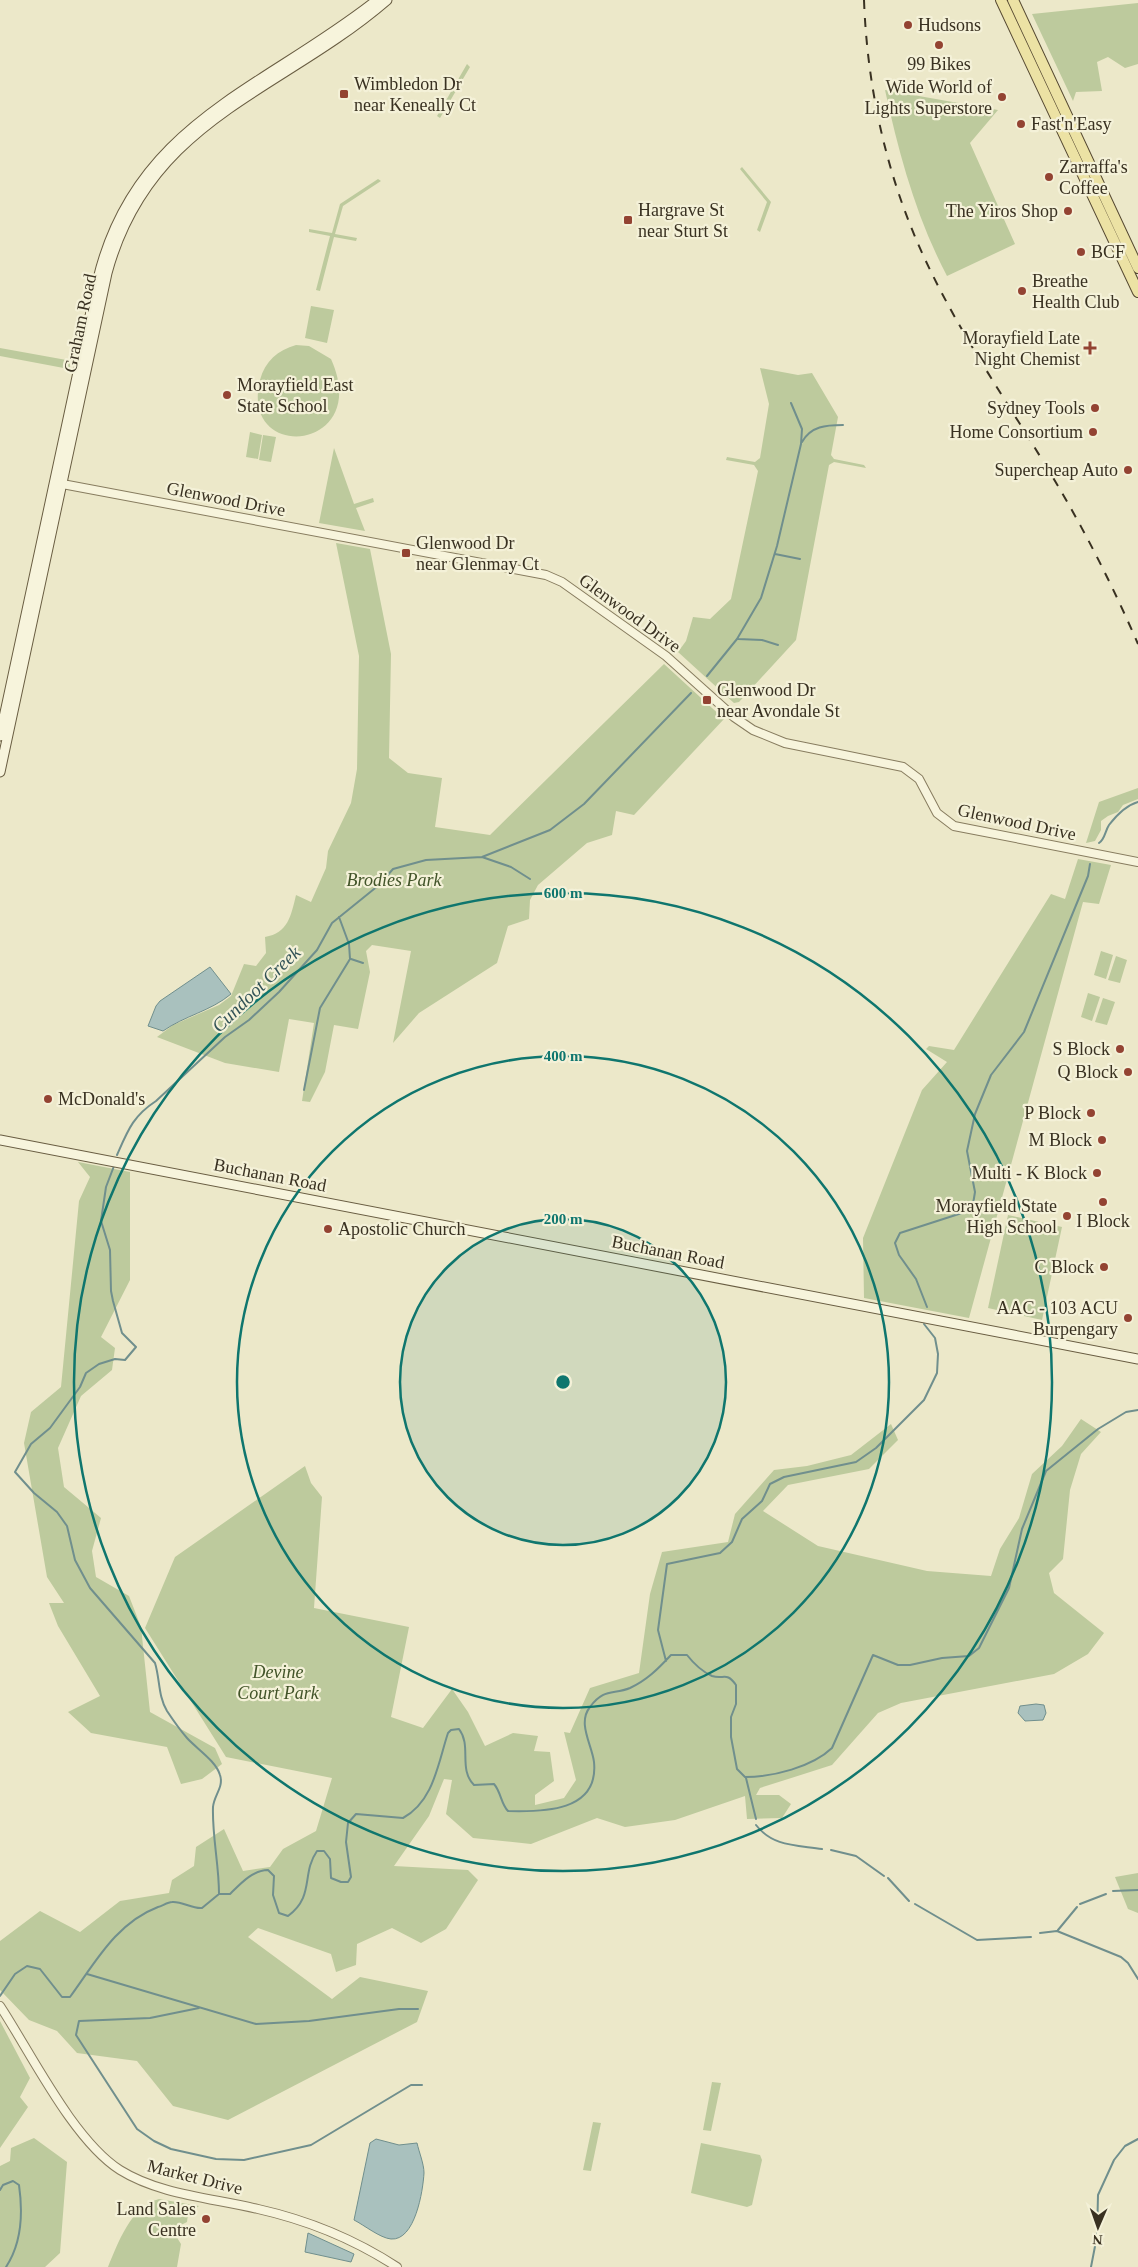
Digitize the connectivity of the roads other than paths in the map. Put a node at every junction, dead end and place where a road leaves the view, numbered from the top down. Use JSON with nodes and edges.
{"nodes":[{"id":1,"x":377,"y":0,"type":"edge"},
{"id":2,"x":387,"y":0,"type":"edge"},
{"id":3,"x":1013,"y":0,"type":"edge"},
{"id":4,"x":1000,"y":2,"type":"edge"},
{"id":5,"x":1138,"y":268,"type":"edge"},
{"id":6,"x":1138,"y":292,"type":"edge"},
{"id":7,"x":58,"y":483,"type":"junction"},
{"id":8,"x":0,"y":736,"type":"edge"},
{"id":9,"x":0,"y":772,"type":"edge"},
{"id":10,"x":1138,"y":862,"type":"edge"},
{"id":11,"x":0,"y":1136,"type":"edge"},
{"id":12,"x":0,"y":1140,"type":"edge"},
{"id":13,"x":73,"y":1153,"type":"junction"},
{"id":14,"x":1138,"y":1359,"type":"edge"},
{"id":15,"x":0,"y":2006,"type":"edge"},
{"id":16,"x":397,"y":2267,"type":"edge"}],
"edges":[{"from":1,"to":7,"type":"main road","name":"Graham Road"},
{"from":2,"to":7,"type":"main road","name":"Graham Road"},
{"from":3,"to":5,"type":"main road"},
{"from":4,"to":6,"type":"main road"},
{"from":7,"to":8,"type":"main road","name":"Graham Road"},
{"from":7,"to":9,"type":"main road","name":"Graham Road"},
{"from":7,"to":10,"type":"street","name":"Glenwood Drive"},
{"from":11,"to":13,"type":"main road","name":"Buchanan Road"},
{"from":12,"to":13,"type":"main road","name":"Buchanan Road"},
{"from":13,"to":14,"type":"main road","name":"Buchanan Road"},
{"from":15,"to":16,"type":"street","name":"Market Drive"}]}
